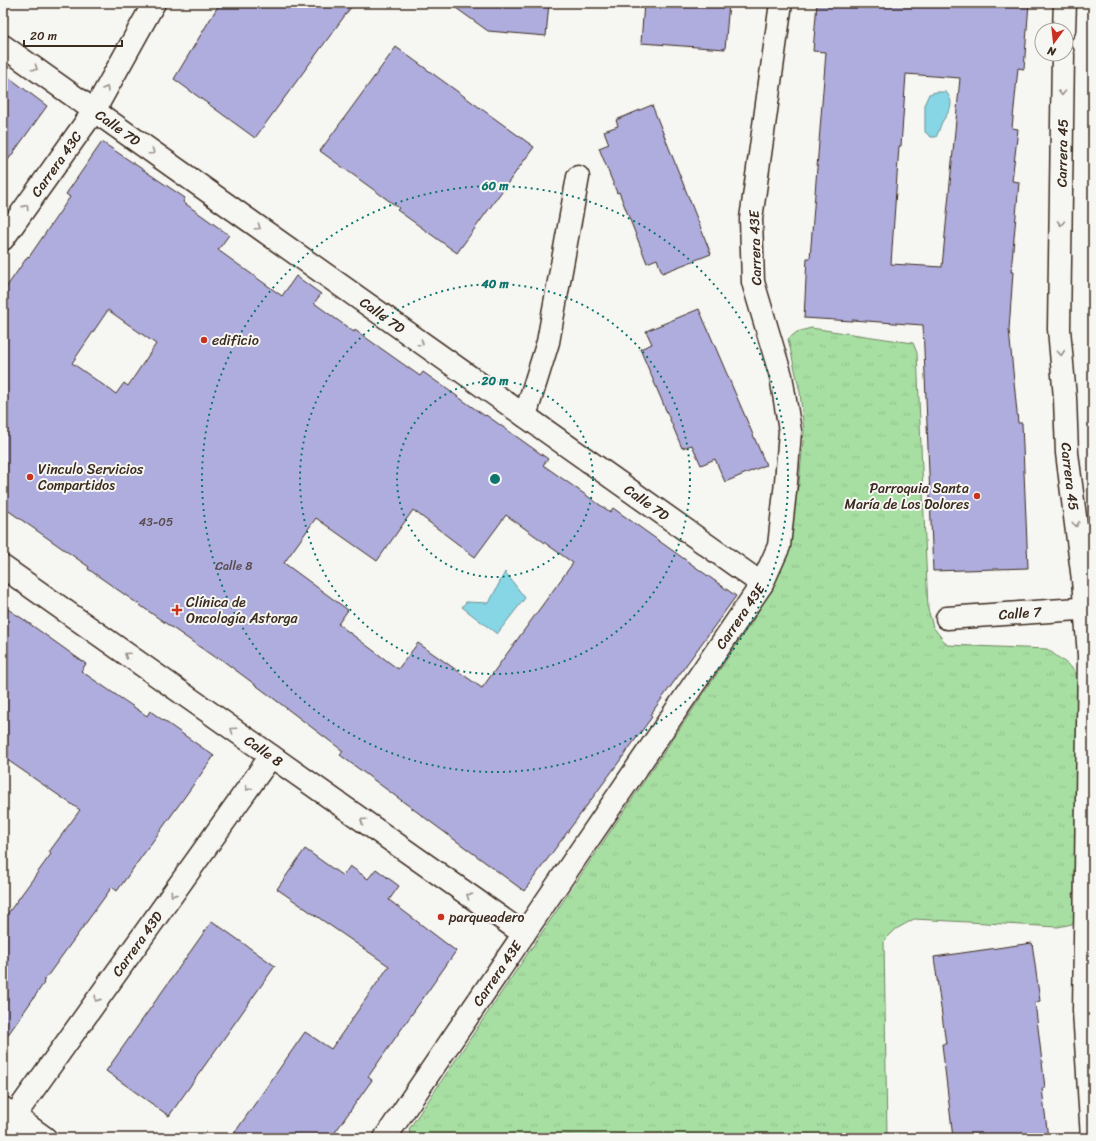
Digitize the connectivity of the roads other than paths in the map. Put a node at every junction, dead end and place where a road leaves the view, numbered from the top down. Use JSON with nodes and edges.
{"nodes":[{"id":1,"x":154,"y":3,"type":"edge"},
{"id":2,"x":781,"y":3,"type":"edge"},
{"id":3,"x":1065,"y":3,"type":"edge"},
{"id":4,"x":1064,"y":22,"type":"edge"},
{"id":5,"x":3,"y":46,"type":"edge"},
{"id":6,"x":1063,"y":62,"type":"edge"},
{"id":7,"x":94,"y":111,"type":"junction"},
{"id":8,"x":578,"y":177,"type":"dead end"},
{"id":9,"x":3,"y":239,"type":"edge"},
{"id":10,"x":525,"y":416,"type":"junction"},
{"id":11,"x":3,"y":567,"type":"edge"},
{"id":12,"x":762,"y":584,"type":"junction"},
{"id":13,"x":1089,"y":608,"type":"edge"},
{"id":14,"x":947,"y":618,"type":"dead end"},
{"id":15,"x":271,"y":756,"type":"junction"},
{"id":16,"x":524,"y":934,"type":"junction"},
{"id":17,"x":7,"y":1118,"type":"edge"},
{"id":18,"x":45,"y":1138,"type":"edge"},
{"id":19,"x":385,"y":1138,"type":"edge"},
{"id":20,"x":1092,"y":1138,"type":"edge"}],
"edges":[{"from":7,"to":1,"type":"street","name":"Carrera 43C","one_way":true},
{"from":2,"to":12,"type":"street","name":"Carrera 43E"},
{"from":3,"to":4,"type":"street"},
{"from":5,"to":7,"type":"street","name":"Calle 7D","one_way":true},
{"from":6,"to":13,"type":"street","name":"Carrera 45","one_way":true},
{"from":9,"to":7,"type":"street","name":"Carrera 43C","one_way":true},
{"from":7,"to":10,"type":"street","name":"Calle 7D","one_way":true},
{"from":8,"to":10,"type":"street"},
{"from":10,"to":12,"type":"street","name":"Calle 7D"},
{"from":15,"to":11,"type":"street","name":"Calle 8","one_way":true},
{"from":12,"to":16,"type":"street","name":"Carrera 43E"},
{"from":13,"to":14,"type":"street","name":"Calle 7"},
{"from":13,"to":20,"type":"street","name":"Carrera 45"},
{"from":16,"to":15,"type":"street","name":"Calle 8","one_way":true},
{"from":15,"to":17,"type":"street","name":"Carrera 43D","one_way":true},
{"from":16,"to":19,"type":"street","name":"Carrera 43E"},
{"from":17,"to":18,"type":"street"}]}
